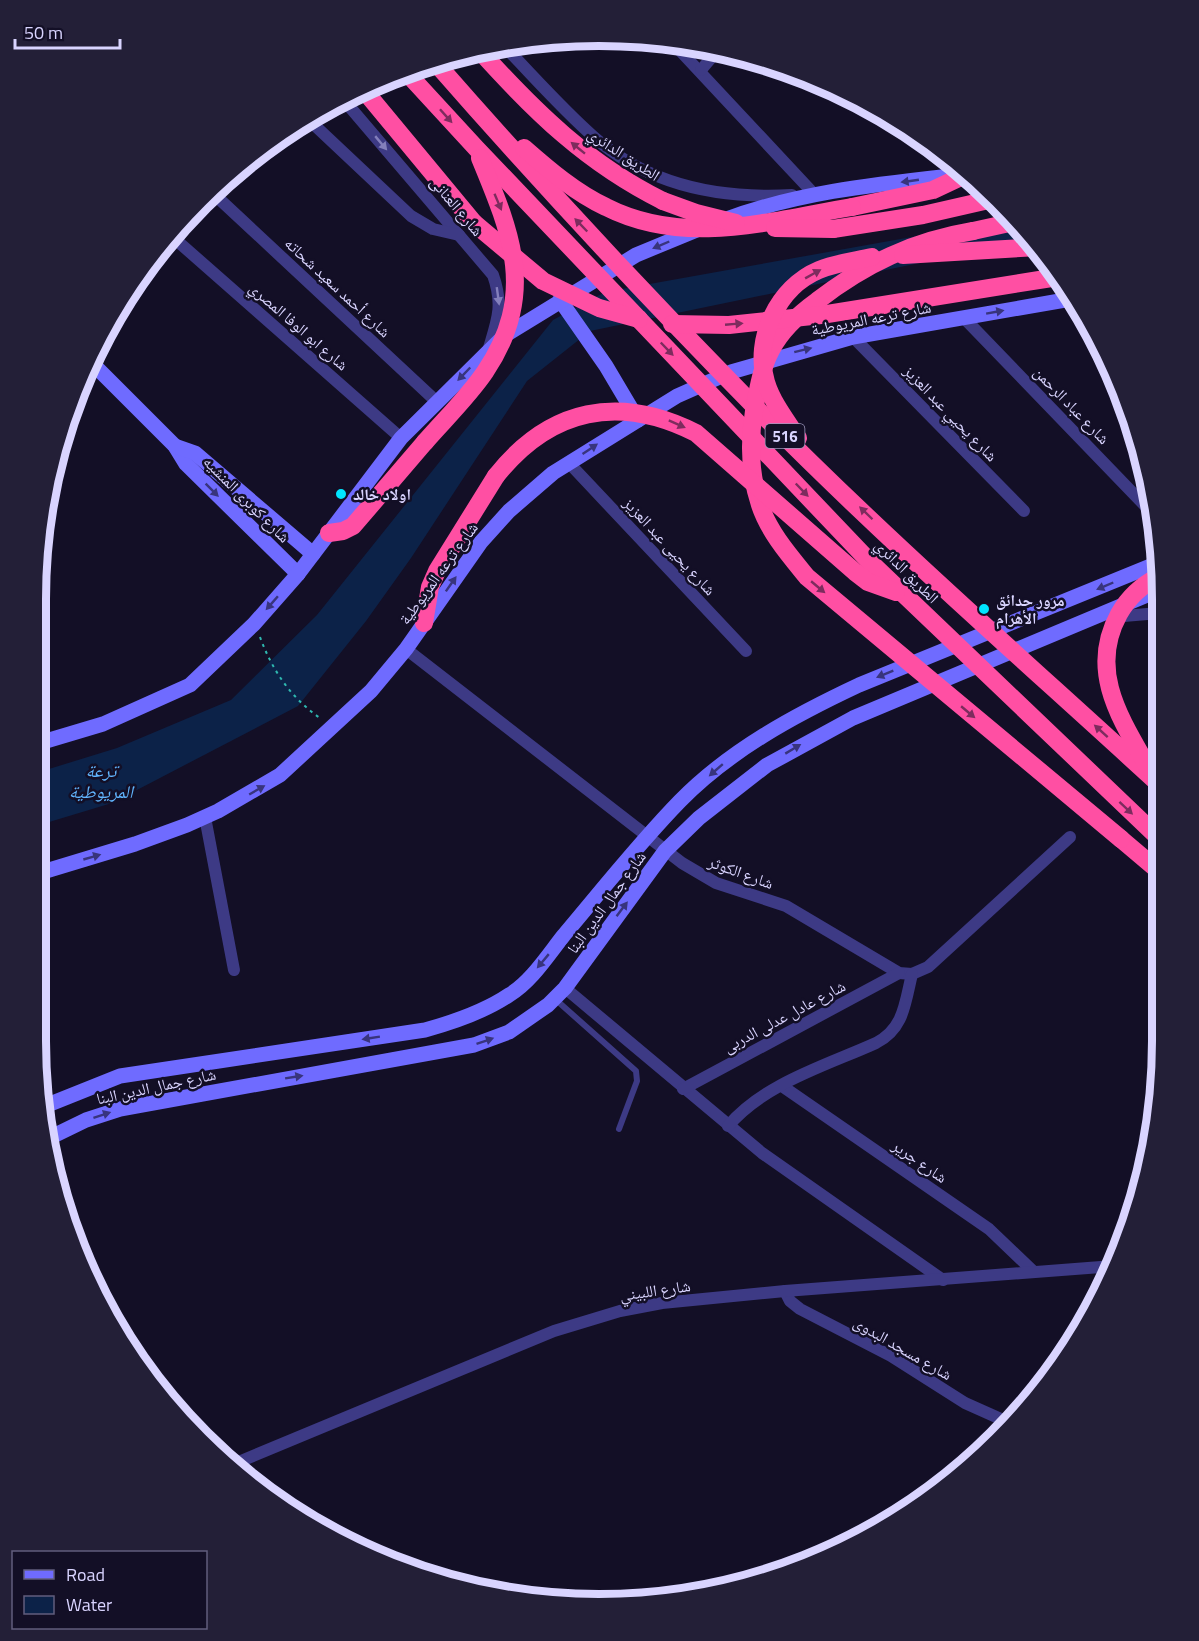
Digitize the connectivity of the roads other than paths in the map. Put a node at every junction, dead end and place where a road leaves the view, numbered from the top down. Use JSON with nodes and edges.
{"nodes":[{"id":1,"x":683,"y":53,"type":"edge"},
{"id":2,"x":512,"y":54,"type":"edge"},
{"id":3,"x":486,"y":58,"type":"edge"},
{"id":4,"x":711,"y":58,"type":"edge"},
{"id":5,"x":442,"y":70,"type":"edge"},
{"id":6,"x":701,"y":70,"type":"junction"},
{"id":7,"x":413,"y":79,"type":"edge"},
{"id":8,"x":370,"y":97,"type":"edge"},
{"id":9,"x":472,"y":104,"type":"junction"},
{"id":10,"x":350,"y":107,"type":"edge"},
{"id":11,"x":315,"y":126,"type":"edge"},
{"id":12,"x":476,"y":148,"type":"junction"},
{"id":13,"x":953,"y":175,"type":"edge"},
{"id":14,"x":957,"y":178,"type":"edge"},
{"id":15,"x":814,"y":194,"type":"junction"},
{"id":16,"x":219,"y":199,"type":"edge"},
{"id":17,"x":983,"y":201,"type":"edge"},
{"id":18,"x":1005,"y":224,"type":"edge"},
{"id":19,"x":459,"y":235,"type":"junction"},
{"id":20,"x":178,"y":242,"type":"edge"},
{"id":21,"x":1025,"y":248,"type":"edge"},
{"id":22,"x":1049,"y":278,"type":"edge"},
{"id":23,"x":1064,"y":299,"type":"edge"},
{"id":24,"x":563,"y":305,"type":"junction"},
{"id":25,"x":964,"y":318,"type":"junction"},
{"id":26,"x":853,"y":337,"type":"junction"},
{"id":27,"x":487,"y":352,"type":"junction"},
{"id":28,"x":98,"y":369,"type":"edge"},
{"id":29,"x":437,"y":402,"type":"junction"},
{"id":30,"x":638,"y":420,"type":"junction"},
{"id":31,"x":401,"y":438,"type":"junction"},
{"id":32,"x":176,"y":446,"type":"junction"},
{"id":33,"x":569,"y":463,"type":"junction"},
{"id":34,"x":817,"y":466,"type":"junction"},
{"id":35,"x":1144,"y":505,"type":"edge"},
{"id":36,"x":1024,"y":511,"type":"dead end"},
{"id":37,"x":328,"y":533,"type":"junction"},
{"id":38,"x":313,"y":555,"type":"junction"},
{"id":39,"x":1151,"y":566,"type":"edge"},
{"id":40,"x":297,"y":574,"type":"junction"},
{"id":41,"x":1151,"y":580,"type":"edge"},
{"id":42,"x":901,"y":594,"type":"junction"},
{"id":43,"x":1152,"y":594,"type":"edge"},
{"id":44,"x":1152,"y":614,"type":"edge"},
{"id":45,"x":1098,"y":616,"type":"junction"},
{"id":46,"x":424,"y":623,"type":"junction"},
{"id":47,"x":406,"y":649,"type":"junction"},
{"id":48,"x":746,"y":651,"type":"dead end"},
{"id":49,"x":46,"y":741,"type":"edge"},
{"id":50,"x":1152,"y":773,"type":"edge"},
{"id":51,"x":1152,"y":777,"type":"edge"},
{"id":52,"x":682,"y":799,"type":"junction"},
{"id":53,"x":205,"y":817,"type":"junction"},
{"id":54,"x":699,"y":818,"type":"junction"},
{"id":55,"x":1152,"y":831,"type":"edge"},
{"id":56,"x":648,"y":835,"type":"junction"},
{"id":57,"x":1070,"y":837,"type":"dead end"},
{"id":58,"x":665,"y":851,"type":"junction"},
{"id":59,"x":1152,"y":865,"type":"edge"},
{"id":60,"x":46,"y":871,"type":"edge"},
{"id":61,"x":234,"y":970,"type":"dead end"},
{"id":62,"x":906,"y":974,"type":"junction"},
{"id":63,"x":560,"y":994,"type":"junction"},
{"id":64,"x":782,"y":1086,"type":"junction"},
{"id":65,"x":683,"y":1089,"type":"junction"},
{"id":66,"x":50,"y":1104,"type":"edge"},
{"id":67,"x":728,"y":1126,"type":"junction"},
{"id":68,"x":619,"y":1129,"type":"dead end"},
{"id":69,"x":55,"y":1135,"type":"edge"},
{"id":70,"x":1102,"y":1270,"type":"edge"},
{"id":71,"x":1033,"y":1271,"type":"junction"},
{"id":72,"x":943,"y":1280,"type":"junction"},
{"id":73,"x":785,"y":1291,"type":"junction"},
{"id":74,"x":1003,"y":1420,"type":"edge"},
{"id":75,"x":240,"y":1461,"type":"edge"}],
"edges":[{"from":1,"to":6,"type":"street"},
{"from":2,"to":15,"type":"street"},
{"from":17,"to":3,"type":"highway","name":"الطريق الدائري","one_way":true,"bridge":true},
{"from":4,"to":6,"type":"street"},
{"from":5,"to":9,"type":"highway","name":"الطريق الدائري","number":"516","bridge":true},
{"from":6,"to":15,"type":"street"},
{"from":7,"to":12,"type":"highway","name":"الطريق الدائري","number":"516","one_way":true,"bridge":true},
{"from":8,"to":22,"type":"highway","one_way":true,"bridge":true},
{"from":9,"to":14,"type":"highway","bridge":true},
{"from":34,"to":9,"type":"highway","name":"الطريق الدائري","number":"516","one_way":true,"bridge":true},
{"from":10,"to":19,"type":"street","name":"شارع العنانى","one_way":true},
{"from":11,"to":19,"type":"street"},
{"from":12,"to":37,"type":"highway","one_way":true,"bridge":true},
{"from":12,"to":42,"type":"highway","name":"الطريق الدائري","number":"516","one_way":true,"bridge":true},
{"from":13,"to":15,"type":"main road","one_way":true},
{"from":15,"to":24,"type":"main road","one_way":true},
{"from":16,"to":29,"type":"street","name":"شارع أحمد سعيد شحاته"},
{"from":18,"to":59,"type":"highway","one_way":true,"bridge":true},
{"from":19,"to":27,"type":"street","name":"شارع العنانى","one_way":true},
{"from":20,"to":31,"type":"street","name":"شارع ابو الوفا المصري"},
{"from":34,"to":21,"type":"highway","one_way":true,"bridge":true},
{"from":25,"to":23,"type":"main road","name":"شارع ترعه المريوطية","one_way":true},
{"from":24,"to":27,"type":"main road"},
{"from":24,"to":30,"type":"main road"},
{"from":25,"to":26,"type":"main road","name":"شارع ترعه المريوطية"},
{"from":25,"to":35,"type":"street","name":"شارع عباد الرحمن"},
{"from":30,"to":26,"type":"main road","name":"شارع ترعه المريوطية","one_way":true},
{"from":26,"to":36,"type":"street","name":"شارع يحيي عبد العزيز"},
{"from":27,"to":29,"type":"main road","one_way":true},
{"from":28,"to":32,"type":"main road","name":"شارع كوبرى المنشيه"},
{"from":29,"to":31,"type":"main road"},
{"from":33,"to":30,"type":"main road","name":"شارع ترعه المريوطية","one_way":true},
{"from":31,"to":37,"type":"main road"},
{"from":32,"to":38,"type":"main road","name":"شارع كوبرى المنشيه"},
{"from":32,"to":40,"type":"main road","name":"شارع كوبرى المنشيه","one_way":true},
{"from":46,"to":33,"type":"main road","name":"شارع ترعه المريوطية","one_way":true},
{"from":33,"to":48,"type":"street","name":"شارع يحيى عبد العزيز"},
{"from":51,"to":34,"type":"highway","name":"الطريق الدائري","number":"516","one_way":true,"bridge":true},
{"from":37,"to":38,"type":"main road"},
{"from":38,"to":40,"type":"main road"},
{"from":39,"to":52,"type":"main road","name":"شارع جمال الدين البنا","one_way":true},
{"from":40,"to":49,"type":"main road","one_way":true},
{"from":41,"to":50,"type":"highway","bridge":true},
{"from":46,"to":42,"type":"highway","one_way":true,"bridge":true},
{"from":42,"to":55,"type":"highway","name":"الطريق الدائري","number":"516","one_way":true,"bridge":true},
{"from":43,"to":45,"type":"main road","name":"شارع جمال الدين البنا"},
{"from":44,"to":45,"type":"street"},
{"from":54,"to":45,"type":"main road","name":"شارع جمال الدين البنا","one_way":true},
{"from":46,"to":47,"type":"main road","name":"شارع ترعه المريوطية"},
{"from":53,"to":47,"type":"main road","name":"شارع ترعه المريوطية","one_way":true},
{"from":47,"to":56,"type":"street","name":"شارع الكوثر"},
{"from":52,"to":54,"type":"main road"},
{"from":52,"to":56,"type":"main road","name":"شارع جمال الدين البنا"},
{"from":60,"to":53,"type":"main road","name":"شارع ترعه المريوطية","one_way":true},
{"from":53,"to":61,"type":"street"},
{"from":54,"to":58,"type":"main road","name":"شارع جمال الدين البنا"},
{"from":56,"to":58,"type":"street","name":"شارع الكوثر"},
{"from":56,"to":66,"type":"main road","name":"شارع جمال الدين البنا","one_way":true},
{"from":57,"to":62,"type":"street"},
{"from":58,"to":62,"type":"street","name":"شارع الكوثر"},
{"from":63,"to":58,"type":"main road","name":"شارع جمال الدين البنا","one_way":true},
{"from":62,"to":64,"type":"street"},
{"from":62,"to":65,"type":"street","name":"شارع عادل عدلى الدربى"},
{"from":63,"to":65,"type":"street"},
{"from":63,"to":68,"type":"lane"},
{"from":69,"to":63,"type":"main road","name":"شارع جمال الدين البنا","one_way":true},
{"from":64,"to":67,"type":"street"},
{"from":64,"to":71,"type":"street","name":"شارع جرير"},
{"from":65,"to":67,"type":"street"},
{"from":67,"to":72,"type":"street"},
{"from":70,"to":71,"type":"street","name":"شارع اللبيني"},
{"from":71,"to":72,"type":"street","name":"شارع اللبيني"},
{"from":72,"to":73,"type":"street","name":"شارع اللبيني"},
{"from":73,"to":74,"type":"street","name":"شارع مسجد البدوى"},
{"from":73,"to":75,"type":"street","name":"شارع اللبيني"}]}
